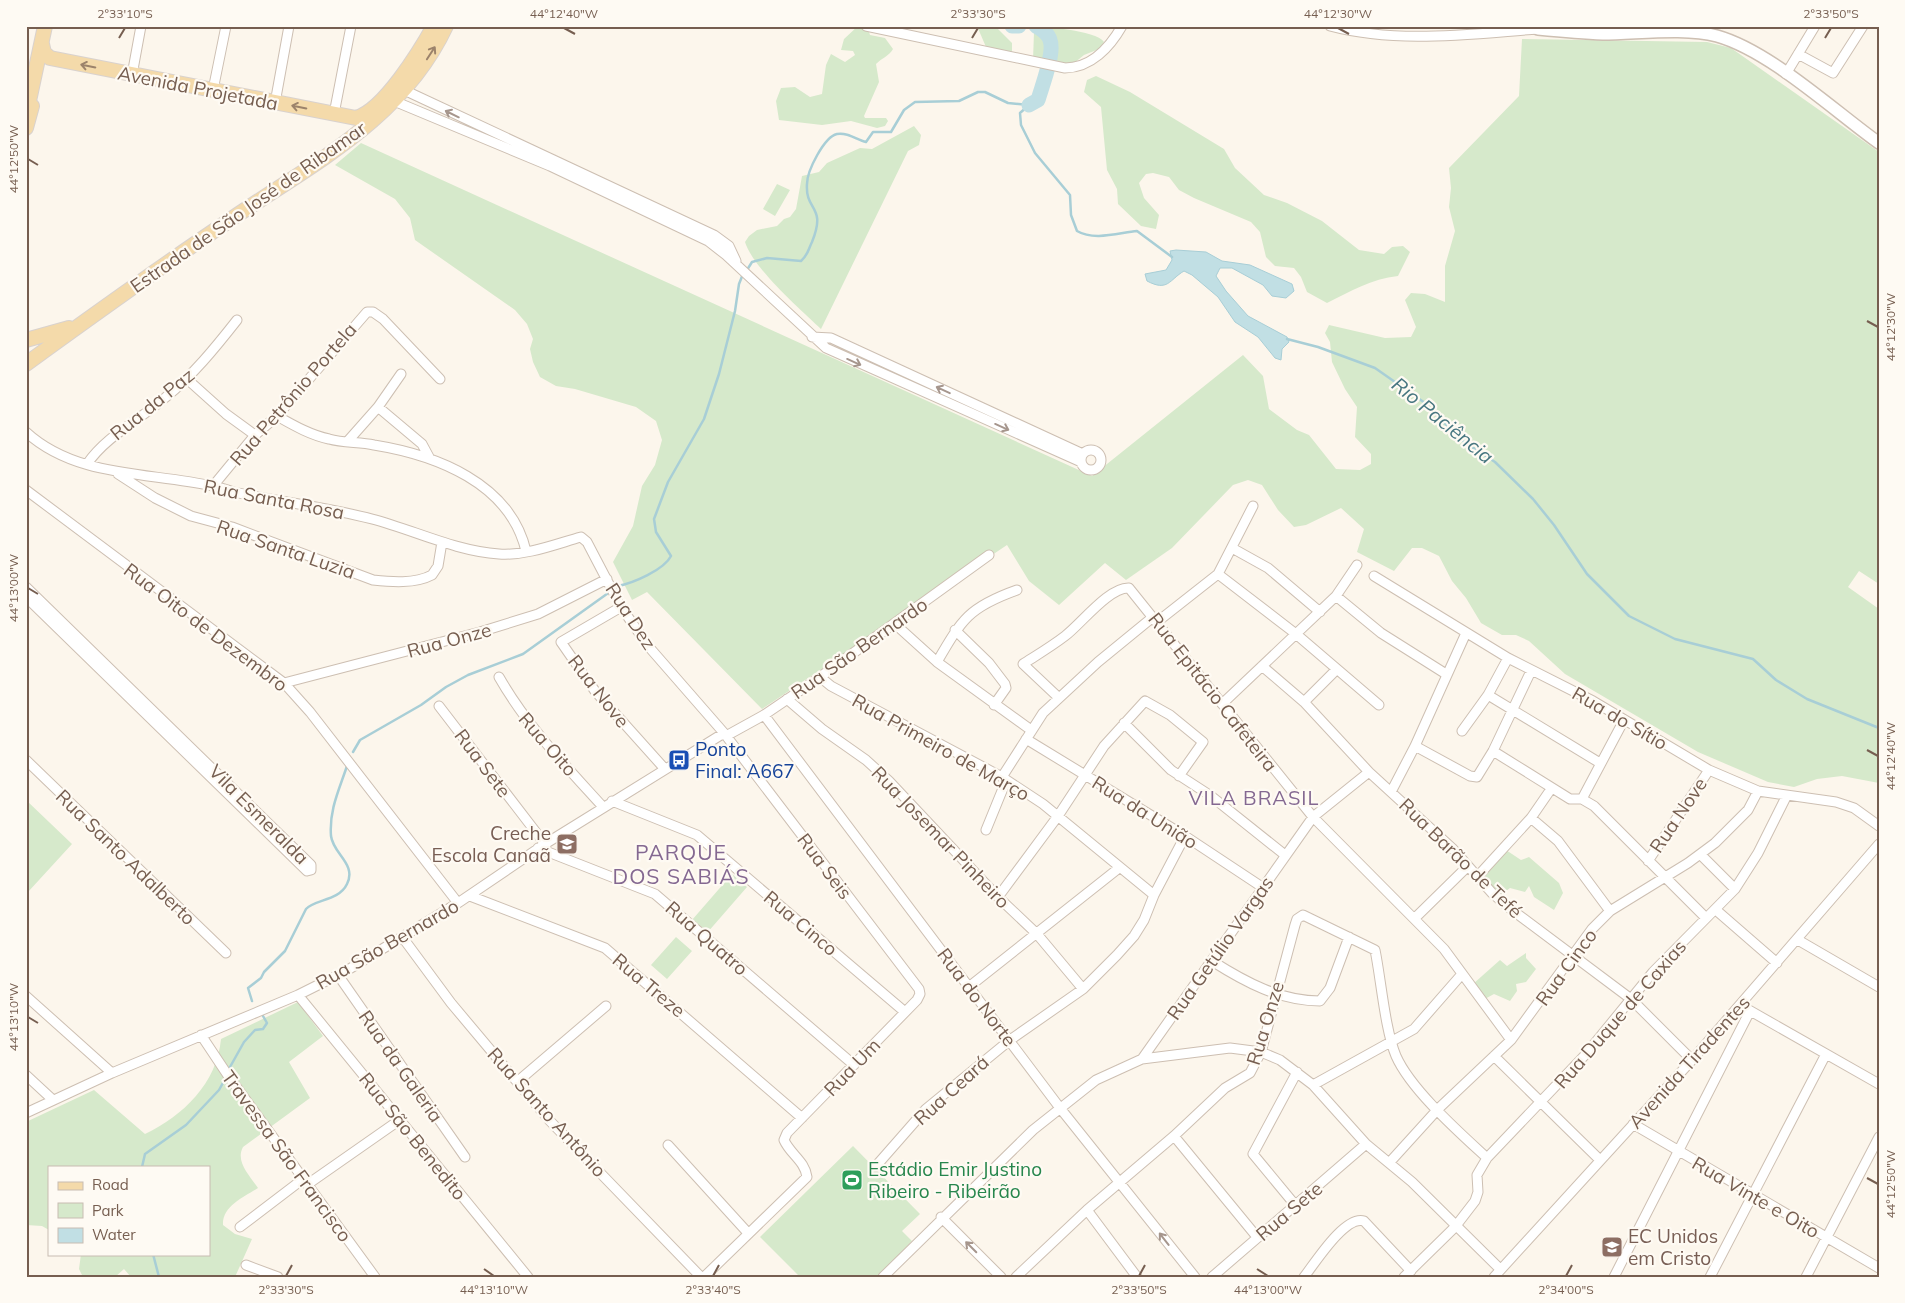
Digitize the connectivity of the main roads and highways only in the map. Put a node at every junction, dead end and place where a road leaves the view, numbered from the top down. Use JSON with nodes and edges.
{"nodes":[{"id":1,"x":45,"y":26,"type":"edge"},
{"id":2,"x":434,"y":26,"type":"edge"},
{"id":3,"x":446,"y":26,"type":"edge"},
{"id":4,"x":42,"y":44,"type":"junction"},
{"id":5,"x":50,"y":58,"type":"junction"},
{"id":6,"x":26,"y":115,"type":"edge"},
{"id":7,"x":341,"y":116,"type":"junction"},
{"id":8,"x":26,"y":128,"type":"edge"},
{"id":9,"x":234,"y":217,"type":"junction"},
{"id":10,"x":80,"y":325,"type":"junction"},
{"id":11,"x":26,"y":340,"type":"edge"},
{"id":12,"x":26,"y":364,"type":"edge"}],
"edges":[{"from":1,"to":4,"type":"main road"},
{"from":2,"to":7,"type":"main road","name":"Estrada de São José de Ribamar"},
{"from":9,"to":3,"type":"main road","name":"Estrada de São José de Ribamar","one_way":true},
{"from":4,"to":5,"type":"main road"},
{"from":4,"to":6,"type":"main road"},
{"from":7,"to":5,"type":"main road","name":"Avenida Projetada","one_way":true},
{"from":5,"to":8,"type":"main road"},
{"from":7,"to":9,"type":"main road"},
{"from":9,"to":10,"type":"main road","name":"Estrada de São José de Ribamar"},
{"from":10,"to":11,"type":"main road"},
{"from":10,"to":12,"type":"main road","name":"Estrada de São José de Ribamar"}]}
